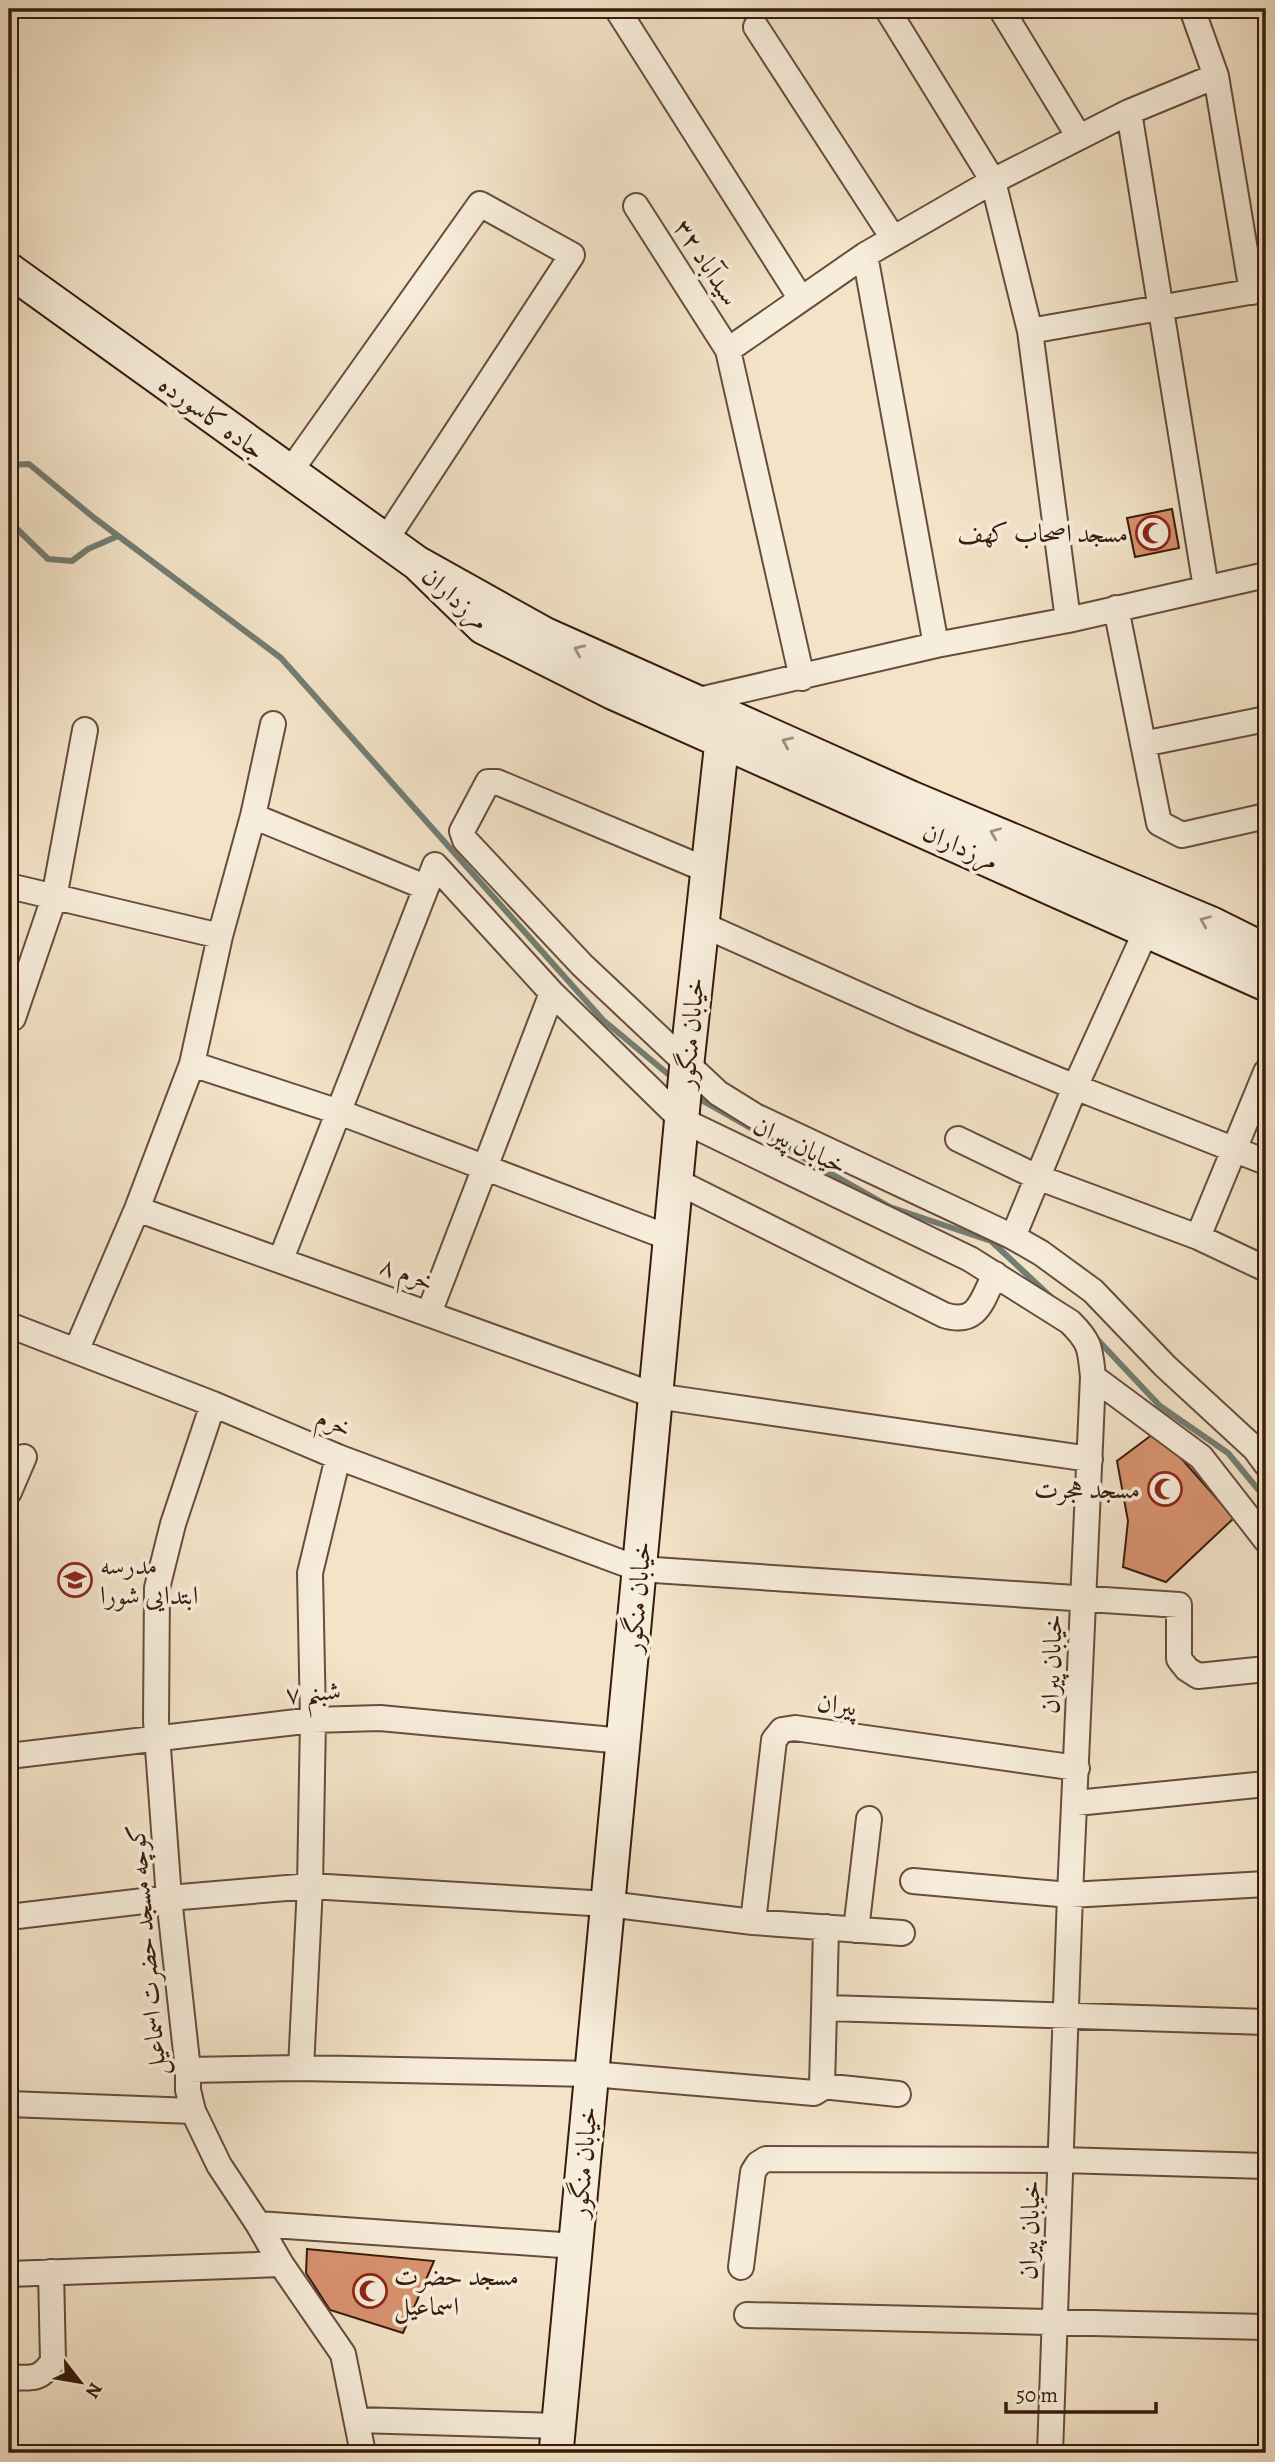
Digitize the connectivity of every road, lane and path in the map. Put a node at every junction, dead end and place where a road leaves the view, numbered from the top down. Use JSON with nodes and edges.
{"nodes":[{"id":1,"x":617,"y":9,"type":"edge"},
{"id":2,"x":887,"y":9,"type":"edge"},
{"id":3,"x":1001,"y":9,"type":"edge"},
{"id":4,"x":1192,"y":9,"type":"edge"},
{"id":5,"x":756,"y":27,"type":"dead end"},
{"id":6,"x":1216,"y":76,"type":"junction"},
{"id":7,"x":1129,"y":112,"type":"junction"},
{"id":8,"x":1079,"y":137,"type":"junction"},
{"id":9,"x":993,"y":181,"type":"junction"},
{"id":10,"x":636,"y":206,"type":"dead end"},
{"id":11,"x":893,"y":238,"type":"junction"},
{"id":12,"x":865,"y":255,"type":"junction"},
{"id":13,"x":9,"y":270,"type":"edge"},
{"id":14,"x":1259,"y":290,"type":"edge"},
{"id":15,"x":801,"y":299,"type":"junction"},
{"id":16,"x":1160,"y":308,"type":"junction"},
{"id":17,"x":1030,"y":331,"type":"junction"},
{"id":18,"x":728,"y":350,"type":"junction"},
{"id":19,"x":289,"y":473,"type":"junction"},
{"id":20,"x":385,"y":541,"type":"junction"},
{"id":21,"x":417,"y":563,"type":"junction"},
{"id":22,"x":1266,"y":575,"type":"edge"},
{"id":23,"x":1206,"y":588,"type":"junction"},
{"id":24,"x":1116,"y":608,"type":"junction"},
{"id":25,"x":1068,"y":620,"type":"junction"},
{"id":26,"x":936,"y":645,"type":"junction"},
{"id":27,"x":802,"y":678,"type":"junction"},
{"id":28,"x":695,"y":701,"type":"junction"},
{"id":29,"x":1266,"y":719,"type":"edge"},
{"id":30,"x":273,"y":724,"type":"dead end"},
{"id":31,"x":85,"y":730,"type":"dead end"},
{"id":32,"x":722,"y":741,"type":"junction"},
{"id":33,"x":1143,"y":744,"type":"junction"},
{"id":34,"x":253,"y":816,"type":"junction"},
{"id":35,"x":1266,"y":816,"type":"edge"},
{"id":36,"x":707,"y":870,"type":"junction"},
{"id":37,"x":9,"y":886,"type":"edge"},
{"id":38,"x":425,"y":887,"type":"junction"},
{"id":39,"x":54,"y":898,"type":"junction"},
{"id":40,"x":701,"y":924,"type":"junction"},
{"id":41,"x":1146,"y":931,"type":"junction"},
{"id":42,"x":220,"y":936,"type":"junction"},
{"id":43,"x":1266,"y":951,"type":"edge"},
{"id":44,"x":1266,"y":984,"type":"edge"},
{"id":45,"x":552,"y":993,"type":"junction"},
{"id":46,"x":13,"y":1018,"type":"dead end"},
{"id":47,"x":687,"y":1062,"type":"junction"},
{"id":48,"x":192,"y":1064,"type":"junction"},
{"id":49,"x":1266,"y":1072,"type":"edge"},
{"id":50,"x":1075,"y":1087,"type":"junction"},
{"id":51,"x":339,"y":1112,"type":"junction"},
{"id":52,"x":682,"y":1120,"type":"junction"},
{"id":53,"x":958,"y":1139,"type":"dead end"},
{"id":54,"x":1234,"y":1149,"type":"junction"},
{"id":55,"x":1266,"y":1162,"type":"edge"},
{"id":56,"x":485,"y":1167,"type":"junction"},
{"id":57,"x":1037,"y":1177,"type":"junction"},
{"id":58,"x":676,"y":1181,"type":"junction"},
{"id":59,"x":138,"y":1209,"type":"junction"},
{"id":60,"x":1013,"y":1237,"type":"junction"},
{"id":61,"x":1198,"y":1237,"type":"junction"},
{"id":62,"x":670,"y":1238,"type":"junction"},
{"id":63,"x":281,"y":1259,"type":"junction"},
{"id":64,"x":1266,"y":1269,"type":"edge"},
{"id":65,"x":995,"y":1274,"type":"junction"},
{"id":66,"x":429,"y":1313,"type":"junction"},
{"id":67,"x":9,"y":1325,"type":"edge"},
{"id":68,"x":76,"y":1351,"type":"junction"},
{"id":69,"x":1093,"y":1377,"type":"junction"},
{"id":70,"x":656,"y":1396,"type":"junction"},
{"id":71,"x":213,"y":1404,"type":"junction"},
{"id":72,"x":24,"y":1457,"type":"dead end"},
{"id":73,"x":338,"y":1457,"type":"junction"},
{"id":74,"x":1090,"y":1459,"type":"junction"},
{"id":75,"x":1266,"y":1464,"type":"edge"},
{"id":76,"x":9,"y":1492,"type":"edge"},
{"id":77,"x":1266,"y":1540,"type":"edge"},
{"id":78,"x":639,"y":1569,"type":"junction"},
{"id":79,"x":1083,"y":1599,"type":"junction"},
{"id":80,"x":1266,"y":1669,"type":"edge"},
{"id":81,"x":313,"y":1720,"type":"junction"},
{"id":82,"x":158,"y":1739,"type":"junction"},
{"id":83,"x":623,"y":1741,"type":"junction"},
{"id":84,"x":9,"y":1756,"type":"edge"},
{"id":85,"x":1077,"y":1768,"type":"junction"},
{"id":86,"x":1266,"y":1784,"type":"edge"},
{"id":87,"x":1076,"y":1803,"type":"junction"},
{"id":88,"x":869,"y":1819,"type":"dead end"},
{"id":89,"x":913,"y":1881,"type":"dead end"},
{"id":90,"x":1266,"y":1884,"type":"edge"},
{"id":91,"x":310,"y":1886,"type":"junction"},
{"id":92,"x":1070,"y":1895,"type":"junction"},
{"id":93,"x":169,"y":1898,"type":"junction"},
{"id":94,"x":608,"y":1905,"type":"junction"},
{"id":95,"x":9,"y":1917,"type":"edge"},
{"id":96,"x":753,"y":1922,"type":"junction"},
{"id":97,"x":826,"y":1927,"type":"junction"},
{"id":98,"x":856,"y":1930,"type":"junction"},
{"id":99,"x":902,"y":1933,"type":"dead end"},
{"id":100,"x":824,"y":2012,"type":"junction"},
{"id":101,"x":1067,"y":2014,"type":"junction"},
{"id":102,"x":1266,"y":2022,"type":"edge"},
{"id":103,"x":301,"y":2067,"type":"junction"},
{"id":104,"x":188,"y":2070,"type":"junction"},
{"id":105,"x":592,"y":2074,"type":"junction"},
{"id":106,"x":822,"y":2086,"type":"junction"},
{"id":107,"x":898,"y":2094,"type":"dead end"},
{"id":108,"x":9,"y":2098,"type":"edge"},
{"id":109,"x":193,"y":2111,"type":"junction"},
{"id":110,"x":1061,"y":2160,"type":"junction"},
{"id":111,"x":1266,"y":2166,"type":"edge"},
{"id":112,"x":258,"y":2224,"type":"junction"},
{"id":113,"x":576,"y":2246,"type":"junction"},
{"id":114,"x":281,"y":2264,"type":"junction"},
{"id":115,"x":741,"y":2267,"type":"dead end"},
{"id":116,"x":51,"y":2272,"type":"junction"},
{"id":117,"x":9,"y":2274,"type":"edge"},
{"id":118,"x":747,"y":2315,"type":"dead end"},
{"id":119,"x":1055,"y":2323,"type":"junction"},
{"id":120,"x":1266,"y":2328,"type":"edge"},
{"id":121,"x":9,"y":2377,"type":"edge"},
{"id":122,"x":357,"y":2420,"type":"junction"},
{"id":123,"x":557,"y":2440,"type":"edge"},
{"id":124,"x":363,"y":2453,"type":"edge"},
{"id":125,"x":1050,"y":2453,"type":"edge"}],
"edges":[{"from":1,"to":15,"type":"street"},
{"from":2,"to":9,"type":"street"},
{"from":3,"to":8,"type":"street"},
{"from":4,"to":6,"type":"street"},
{"from":5,"to":11,"type":"street"},
{"from":6,"to":7,"type":"street"},
{"from":6,"to":14,"type":"street"},
{"from":7,"to":8,"type":"street"},
{"from":7,"to":16,"type":"street"},
{"from":8,"to":9,"type":"street"},
{"from":9,"to":11,"type":"street"},
{"from":9,"to":17,"type":"street"},
{"from":10,"to":18,"type":"street","name":"سیدآباد ۳۲"},
{"from":11,"to":12,"type":"street"},
{"from":12,"to":15,"type":"street"},
{"from":12,"to":26,"type":"street"},
{"from":13,"to":19,"type":"street","name":"جاده کاسورده"},
{"from":14,"to":16,"type":"street"},
{"from":15,"to":18,"type":"street"},
{"from":16,"to":17,"type":"street"},
{"from":16,"to":23,"type":"street"},
{"from":17,"to":25,"type":"street"},
{"from":18,"to":27,"type":"street","name":"سیدآباد ۳۲"},
{"from":19,"to":20,"type":"street","name":"جاده کاسورده"},
{"from":19,"to":20,"type":"street"},
{"from":20,"to":21,"type":"street","name":"جاده کاسورده"},
{"from":28,"to":21,"type":"street","name":"مرزداران","one_way":true},
{"from":21,"to":32,"type":"street","name":"مرزداران"},
{"from":22,"to":23,"type":"street"},
{"from":23,"to":24,"type":"street"},
{"from":24,"to":25,"type":"street"},
{"from":24,"to":33,"type":"street"},
{"from":25,"to":26,"type":"street"},
{"from":26,"to":27,"type":"street"},
{"from":27,"to":28,"type":"street"},
{"from":43,"to":28,"type":"street","name":"مرزداران","one_way":true},
{"from":29,"to":33,"type":"street"},
{"from":30,"to":34,"type":"street"},
{"from":31,"to":39,"type":"street"},
{"from":32,"to":36,"type":"street","name":"خیابان منگور"},
{"from":32,"to":41,"type":"street","name":"مرزداران"},
{"from":33,"to":35,"type":"street"},
{"from":34,"to":38,"type":"street"},
{"from":34,"to":42,"type":"street"},
{"from":36,"to":40,"type":"street","name":"خیابان منگور"},
{"from":36,"to":47,"type":"street"},
{"from":37,"to":39,"type":"street"},
{"from":38,"to":45,"type":"street","name":"خیابان پیران"},
{"from":38,"to":51,"type":"street"},
{"from":39,"to":42,"type":"street"},
{"from":39,"to":46,"type":"street"},
{"from":40,"to":47,"type":"street","name":"خیابان منگور"},
{"from":40,"to":50,"type":"street"},
{"from":41,"to":44,"type":"street","name":"مرزداران"},
{"from":41,"to":50,"type":"street"},
{"from":42,"to":48,"type":"street"},
{"from":45,"to":52,"type":"street","name":"خیابان پیران"},
{"from":45,"to":56,"type":"street"},
{"from":47,"to":52,"type":"street","name":"خیابان منگور"},
{"from":47,"to":60,"type":"street"},
{"from":48,"to":51,"type":"street"},
{"from":48,"to":59,"type":"street"},
{"from":49,"to":54,"type":"street"},
{"from":50,"to":54,"type":"street"},
{"from":50,"to":57,"type":"street"},
{"from":51,"to":56,"type":"street"},
{"from":51,"to":63,"type":"street"},
{"from":52,"to":58,"type":"street","name":"خیابان منگور"},
{"from":52,"to":65,"type":"street","name":"خیابان پیران"},
{"from":53,"to":57,"type":"street"},
{"from":54,"to":55,"type":"street"},
{"from":54,"to":61,"type":"street"},
{"from":56,"to":62,"type":"street"},
{"from":56,"to":66,"type":"street"},
{"from":57,"to":60,"type":"street"},
{"from":57,"to":61,"type":"street"},
{"from":58,"to":62,"type":"street","name":"خیابان منگور"},
{"from":58,"to":65,"type":"street"},
{"from":59,"to":63,"type":"street","name":"خرم ۸"},
{"from":59,"to":68,"type":"street"},
{"from":60,"to":75,"type":"street"},
{"from":61,"to":64,"type":"street"},
{"from":62,"to":70,"type":"street","name":"خیابان منگور"},
{"from":63,"to":66,"type":"street","name":"خرم ۸"},
{"from":65,"to":69,"type":"street","name":"خیابان پیران"},
{"from":66,"to":70,"type":"street","name":"خرم ۸"},
{"from":67,"to":68,"type":"street","name":"خرم"},
{"from":68,"to":71,"type":"street","name":"خرم"},
{"from":69,"to":74,"type":"street","name":"خیابان پیران"},
{"from":69,"to":77,"type":"street"},
{"from":70,"to":74,"type":"street","name":"خرم ۸"},
{"from":70,"to":78,"type":"street","name":"خیابان منگور"},
{"from":71,"to":73,"type":"street","name":"خرم"},
{"from":71,"to":82,"type":"street","name":"کوچه مسجد حضرت اسماعیل"},
{"from":72,"to":76,"type":"street"},
{"from":73,"to":78,"type":"street","name":"خرم"},
{"from":73,"to":81,"type":"street"},
{"from":74,"to":79,"type":"street","name":"خیابان پیران"},
{"from":78,"to":79,"type":"street","name":"خرم"},
{"from":78,"to":83,"type":"street","name":"خیابان منگور"},
{"from":79,"to":80,"type":"street","name":"خرم"},
{"from":79,"to":85,"type":"street","name":"خیابان پیران"},
{"from":81,"to":82,"type":"street","name":"شبنم ۷"},
{"from":81,"to":83,"type":"street","name":"شبنم ۷"},
{"from":81,"to":91,"type":"street"},
{"from":82,"to":84,"type":"street","name":"شبنم ۷"},
{"from":82,"to":93,"type":"street","name":"کوچه مسجد حضرت اسماعیل"},
{"from":83,"to":94,"type":"street","name":"خیابان منگور"},
{"from":85,"to":87,"type":"street","name":"خیابان پیران"},
{"from":85,"to":96,"type":"street","name":"پیران"},
{"from":86,"to":87,"type":"street"},
{"from":87,"to":92,"type":"street","name":"خیابان پیران"},
{"from":88,"to":98,"type":"street"},
{"from":89,"to":92,"type":"street"},
{"from":90,"to":92,"type":"street"},
{"from":91,"to":93,"type":"street"},
{"from":91,"to":94,"type":"street"},
{"from":91,"to":103,"type":"street"},
{"from":92,"to":101,"type":"street","name":"خیابان پیران"},
{"from":93,"to":95,"type":"street"},
{"from":93,"to":104,"type":"street","name":"کوچه مسجد حضرت اسماعیل"},
{"from":94,"to":96,"type":"street"},
{"from":94,"to":105,"type":"street","name":"خیابان منگور"},
{"from":96,"to":97,"type":"street"},
{"from":97,"to":98,"type":"street"},
{"from":97,"to":100,"type":"street"},
{"from":98,"to":99,"type":"street"},
{"from":100,"to":101,"type":"street"},
{"from":100,"to":106,"type":"street"},
{"from":101,"to":102,"type":"street"},
{"from":101,"to":110,"type":"street","name":"خیابان پیران"},
{"from":103,"to":104,"type":"street"},
{"from":103,"to":105,"type":"street"},
{"from":104,"to":109,"type":"street","name":"کوچه مسجد حضرت اسماعیل"},
{"from":105,"to":106,"type":"street"},
{"from":105,"to":113,"type":"street","name":"خیابان منگور"},
{"from":106,"to":107,"type":"street"},
{"from":108,"to":109,"type":"street"},
{"from":109,"to":112,"type":"street","name":"کوچه مسجد حضرت اسماعیل"},
{"from":110,"to":111,"type":"street"},
{"from":110,"to":115,"type":"street"},
{"from":110,"to":119,"type":"street","name":"خیابان پیران"},
{"from":112,"to":113,"type":"street"},
{"from":112,"to":114,"type":"street","name":"کوچه مسجد حضرت اسماعیل"},
{"from":113,"to":123,"type":"street","name":"خیابان منگور"},
{"from":114,"to":116,"type":"street"},
{"from":114,"to":122,"type":"street","name":"کوچه مسجد حضرت اسماعیل"},
{"from":116,"to":117,"type":"street"},
{"from":116,"to":121,"type":"street"},
{"from":118,"to":119,"type":"street"},
{"from":119,"to":120,"type":"street"},
{"from":119,"to":125,"type":"street","name":"خیابان پیران"},
{"from":122,"to":123,"type":"street"},
{"from":122,"to":124,"type":"street","name":"کوچه مسجد حضرت اسماعیل"}]}
